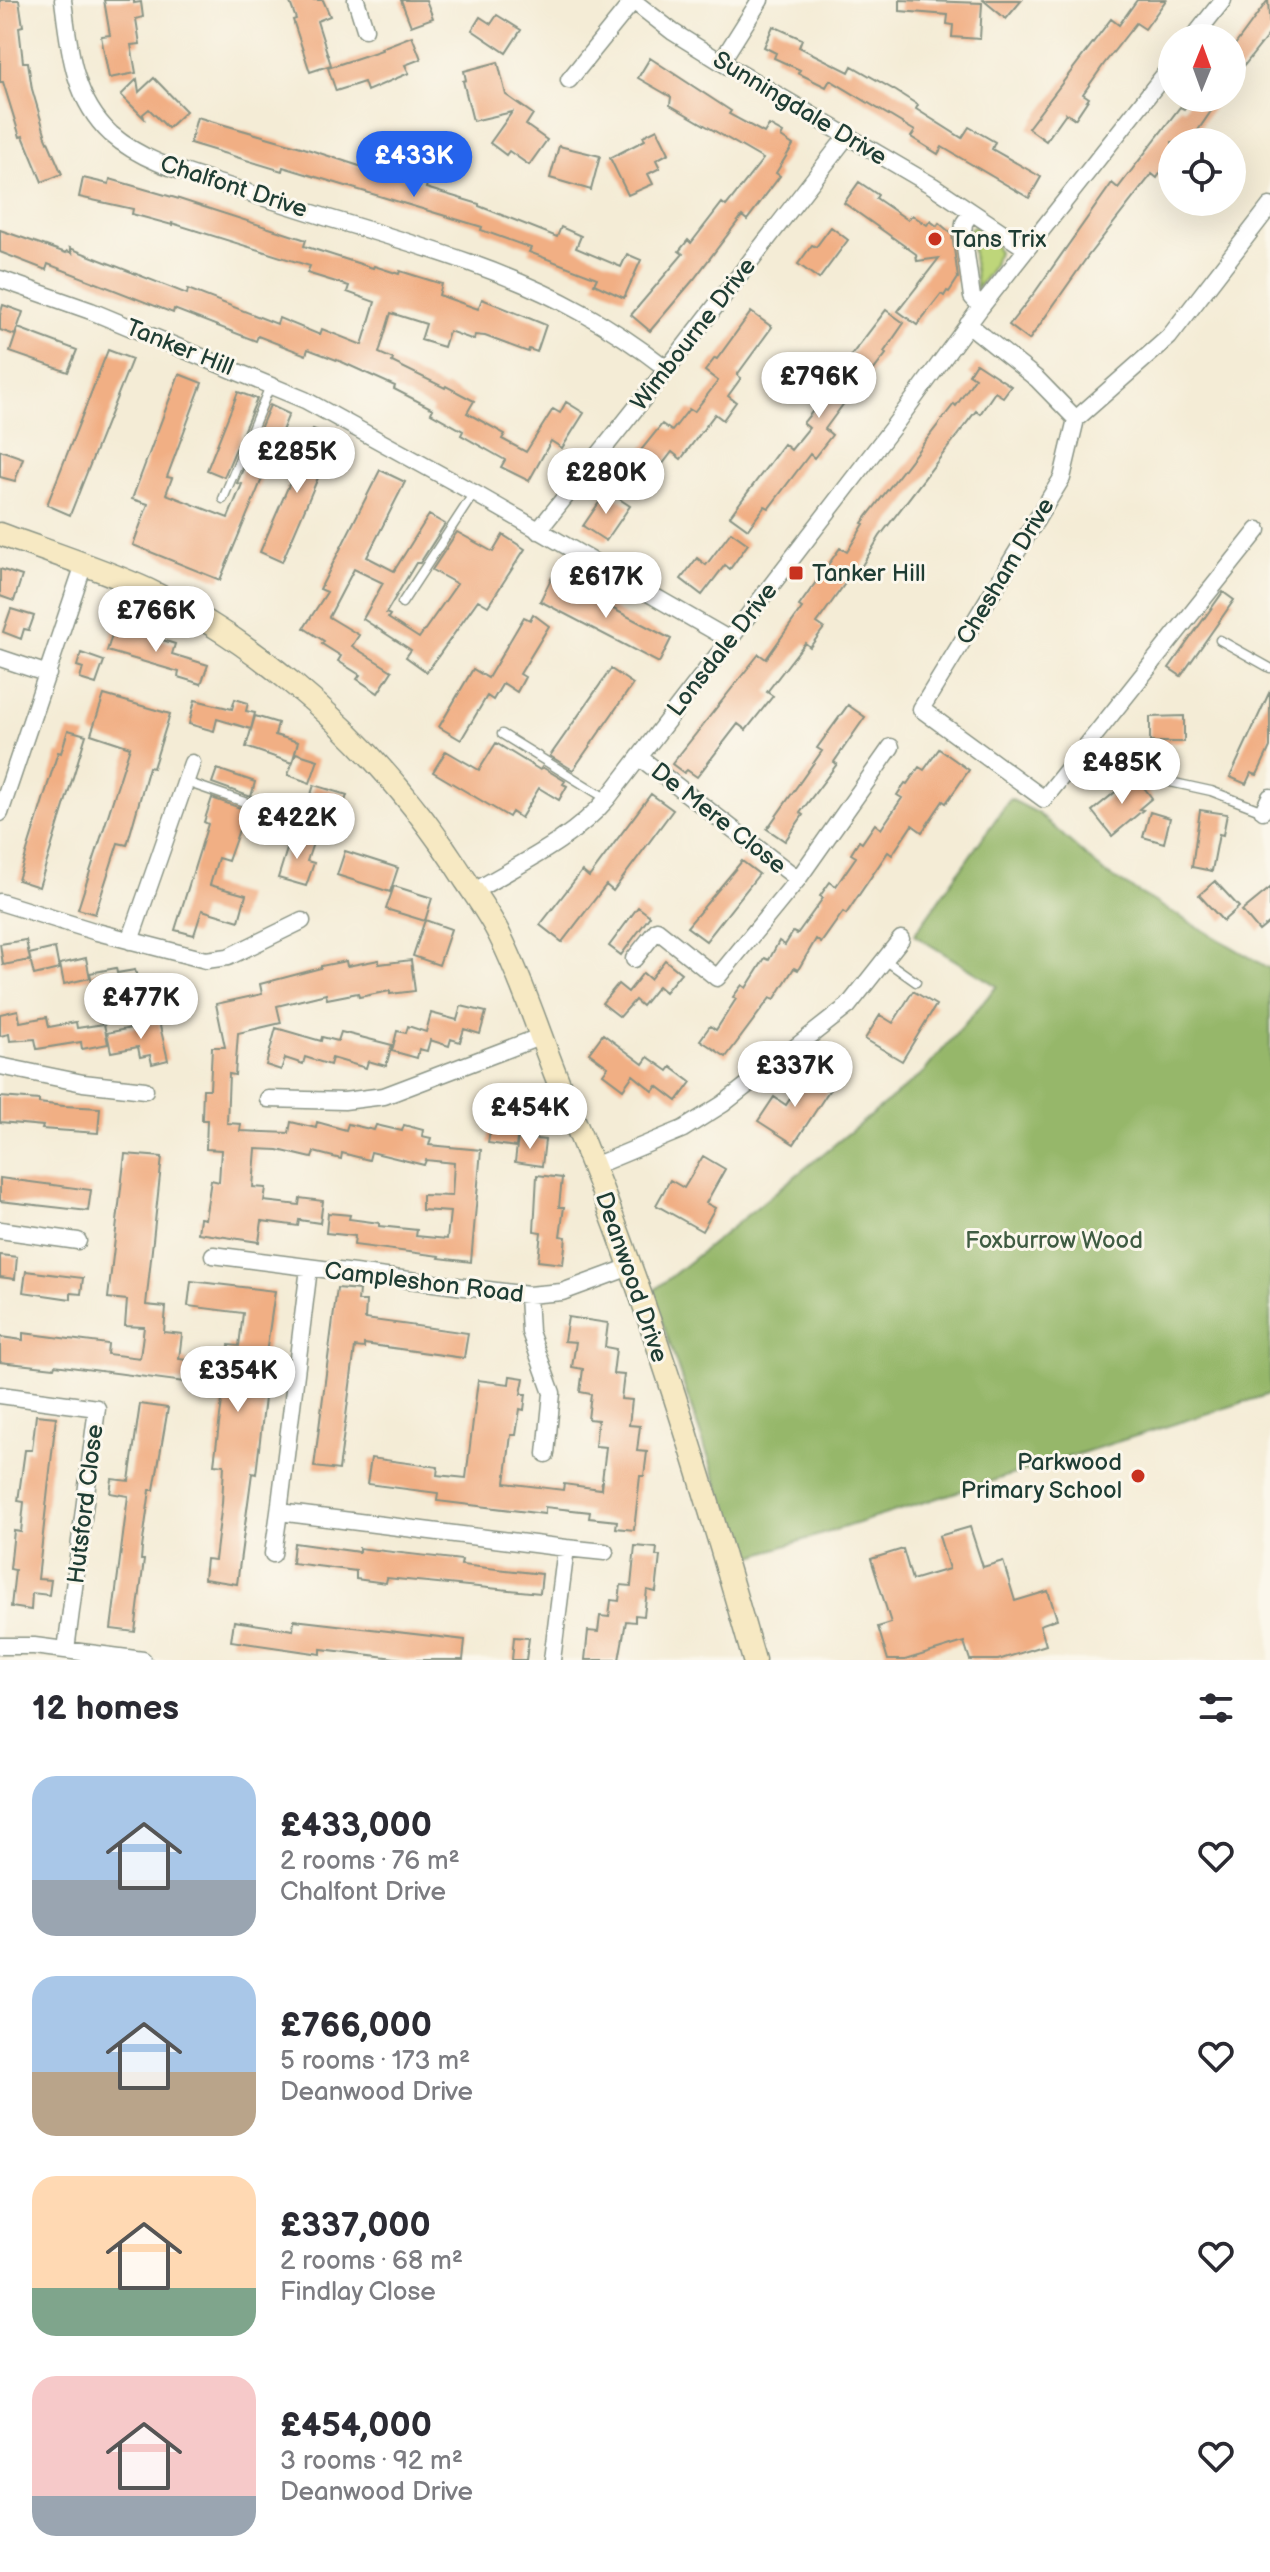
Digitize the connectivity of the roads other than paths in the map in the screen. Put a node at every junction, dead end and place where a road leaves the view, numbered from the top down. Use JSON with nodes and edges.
{"nodes":[{"id":1,"x":63,"y":0,"type":"edge"},
{"id":2,"x":356,"y":0,"type":"edge"},
{"id":3,"x":760,"y":0,"type":"edge"},
{"id":4,"x":1223,"y":0,"type":"edge"},
{"id":5,"x":632,"y":1,"type":"edge"},
{"id":6,"x":1204,"y":24,"type":"edge"},
{"id":7,"x":365,"y":29,"type":"dead end"},
{"id":8,"x":721,"y":62,"type":"junction"},
{"id":9,"x":569,"y":80,"type":"dead end"},
{"id":10,"x":1158,"y":83,"type":"edge"},
{"id":11,"x":847,"y":136,"type":"junction"},
{"id":12,"x":1270,"y":206,"type":"edge"},
{"id":13,"x":971,"y":213,"type":"junction"},
{"id":14,"x":1027,"y":249,"type":"junction"},
{"id":15,"x":0,"y":279,"type":"edge"},
{"id":16,"x":981,"y":307,"type":"junction"},
{"id":17,"x":968,"y":324,"type":"junction"},
{"id":18,"x":667,"y":369,"type":"junction"},
{"id":19,"x":271,"y":385,"type":"junction"},
{"id":20,"x":1076,"y":419,"type":"junction"},
{"id":21,"x":474,"y":493,"type":"junction"},
{"id":22,"x":223,"y":499,"type":"dead end"},
{"id":23,"x":1258,"y":530,"type":"dead end"},
{"id":24,"x":538,"y":531,"type":"junction"},
{"id":25,"x":0,"y":534,"type":"edge"},
{"id":26,"x":84,"y":564,"type":"junction"},
{"id":27,"x":402,"y":603,"type":"dead end"},
{"id":28,"x":730,"y":640,"type":"junction"},
{"id":29,"x":1220,"y":640,"type":"dead end"},
{"id":30,"x":0,"y":658,"type":"edge"},
{"id":31,"x":1270,"y":668,"type":"edge"},
{"id":32,"x":48,"y":674,"type":"junction"},
{"id":33,"x":502,"y":734,"type":"dead end"},
{"id":34,"x":891,"y":747,"type":"dead end"},
{"id":35,"x":639,"y":757,"type":"junction"},
{"id":36,"x":192,"y":763,"type":"dead end"},
{"id":37,"x":186,"y":782,"type":"junction"},
{"id":38,"x":1170,"y":782,"type":"dead end"},
{"id":39,"x":607,"y":799,"type":"junction"},
{"id":40,"x":1266,"y":804,"type":"edge"},
{"id":41,"x":259,"y":807,"type":"dead end"},
{"id":42,"x":0,"y":813,"type":"edge"},
{"id":43,"x":798,"y":879,"type":"junction"},
{"id":44,"x":473,"y":892,"type":"junction"},
{"id":45,"x":0,"y":902,"type":"edge"},
{"id":46,"x":302,"y":921,"type":"dead end"},
{"id":47,"x":901,"y":939,"type":"dead end"},
{"id":48,"x":130,"y":941,"type":"junction"},
{"id":49,"x":634,"y":959,"type":"dead end"},
{"id":50,"x":885,"y":960,"type":"junction"},
{"id":51,"x":916,"y":982,"type":"dead end"},
{"id":52,"x":542,"y":1036,"type":"junction"},
{"id":53,"x":0,"y":1066,"type":"edge"},
{"id":54,"x":145,"y":1090,"type":"dead end"},
{"id":55,"x":268,"y":1099,"type":"dead end"},
{"id":56,"x":594,"y":1166,"type":"junction"},
{"id":57,"x":0,"y":1230,"type":"edge"},
{"id":58,"x":78,"y":1241,"type":"dead end"},
{"id":59,"x":213,"y":1255,"type":"dead end"},
{"id":60,"x":630,"y":1267,"type":"junction"},
{"id":61,"x":309,"y":1268,"type":"junction"},
{"id":62,"x":528,"y":1295,"type":"junction"},
{"id":63,"x":0,"y":1395,"type":"edge"},
{"id":64,"x":546,"y":1454,"type":"dead end"},
{"id":65,"x":279,"y":1512,"type":"junction"},
{"id":66,"x":566,"y":1548,"type":"junction"},
{"id":67,"x":605,"y":1552,"type":"dead end"},
{"id":68,"x":273,"y":1554,"type":"dead end"},
{"id":69,"x":0,"y":1646,"type":"edge"},
{"id":70,"x":66,"y":1650,"type":"junction"},
{"id":71,"x":117,"y":1658,"type":"edge"},
{"id":72,"x":143,"y":1660,"type":"edge"},
{"id":73,"x":552,"y":1660,"type":"edge"},
{"id":74,"x":754,"y":1660,"type":"edge"}],
"edges":[{"from":1,"to":18,"type":"street","name":"Chalfont Drive"},
{"from":2,"to":7,"type":"street"},
{"from":3,"to":8,"type":"street"},
{"from":4,"to":6,"type":"street"},
{"from":5,"to":8,"type":"street","name":"Sunningdale Drive"},
{"from":5,"to":9,"type":"street"},
{"from":8,"to":11,"type":"street","name":"Sunningdale Drive"},
{"from":10,"to":14,"type":"street","name":"Lonsdale Drive"},
{"from":11,"to":13,"type":"street","name":"Sunningdale Drive"},
{"from":11,"to":18,"type":"street","name":"Wimbourne Drive"},
{"from":12,"to":20,"type":"street"},
{"from":13,"to":14,"type":"street","name":"Sunningdale Drive"},
{"from":13,"to":16,"type":"street"},
{"from":14,"to":16,"type":"street","name":"Lonsdale Drive"},
{"from":15,"to":19,"type":"street","name":"Tanker Hill"},
{"from":16,"to":17,"type":"street","name":"Lonsdale Drive"},
{"from":17,"to":20,"type":"street"},
{"from":17,"to":28,"type":"street","name":"Lonsdale Drive"},
{"from":18,"to":24,"type":"street","name":"Wimbourne Drive"},
{"from":19,"to":21,"type":"street","name":"Tanker Hill"},
{"from":19,"to":22,"type":"lane"},
{"from":20,"to":23,"type":"street","name":"Chesham Drive"},
{"from":21,"to":24,"type":"street","name":"Tanker Hill"},
{"from":21,"to":27,"type":"lane"},
{"from":24,"to":28,"type":"street","name":"Tanker Hill"},
{"from":25,"to":26,"type":"street","name":"Deanwood Drive"},
{"from":26,"to":32,"type":"street"},
{"from":26,"to":44,"type":"street","name":"Deanwood Drive"},
{"from":28,"to":35,"type":"street","name":"Lonsdale Drive"},
{"from":29,"to":31,"type":"lane"},
{"from":30,"to":32,"type":"street"},
{"from":32,"to":42,"type":"street"},
{"from":33,"to":39,"type":"lane"},
{"from":34,"to":43,"type":"street","name":"De Mere Close"},
{"from":35,"to":39,"type":"street","name":"Lonsdale Drive"},
{"from":35,"to":43,"type":"street","name":"De Mere Close"},
{"from":36,"to":37,"type":"street"},
{"from":37,"to":41,"type":"lane"},
{"from":37,"to":48,"type":"street"},
{"from":38,"to":40,"type":"lane"},
{"from":39,"to":44,"type":"street","name":"Lonsdale Drive"},
{"from":43,"to":49,"type":"street","name":"De Mere Close"},
{"from":44,"to":52,"type":"street","name":"Deanwood Drive"},
{"from":45,"to":48,"type":"street"},
{"from":46,"to":48,"type":"street"},
{"from":47,"to":50,"type":"street"},
{"from":50,"to":51,"type":"lane"},
{"from":50,"to":56,"type":"street"},
{"from":52,"to":55,"type":"street"},
{"from":52,"to":56,"type":"street","name":"Deanwood Drive"},
{"from":53,"to":54,"type":"street"},
{"from":56,"to":60,"type":"street","name":"Deanwood Drive"},
{"from":57,"to":58,"type":"street"},
{"from":59,"to":61,"type":"street","name":"Campleshon Road"},
{"from":60,"to":62,"type":"street","name":"Campleshon Road"},
{"from":60,"to":74,"type":"street","name":"Deanwood Drive"},
{"from":61,"to":62,"type":"street","name":"Campleshon Road"},
{"from":61,"to":65,"type":"street","name":"Campleshon Road"},
{"from":62,"to":64,"type":"street"},
{"from":63,"to":70,"type":"street","name":"Hutsford Close"},
{"from":65,"to":66,"type":"street"},
{"from":65,"to":68,"type":"street","name":"Campleshon Road"},
{"from":66,"to":67,"type":"street"},
{"from":66,"to":73,"type":"street"},
{"from":69,"to":70,"type":"street"},
{"from":70,"to":71,"type":"street"},
{"from":71,"to":72,"type":"street"}]}
